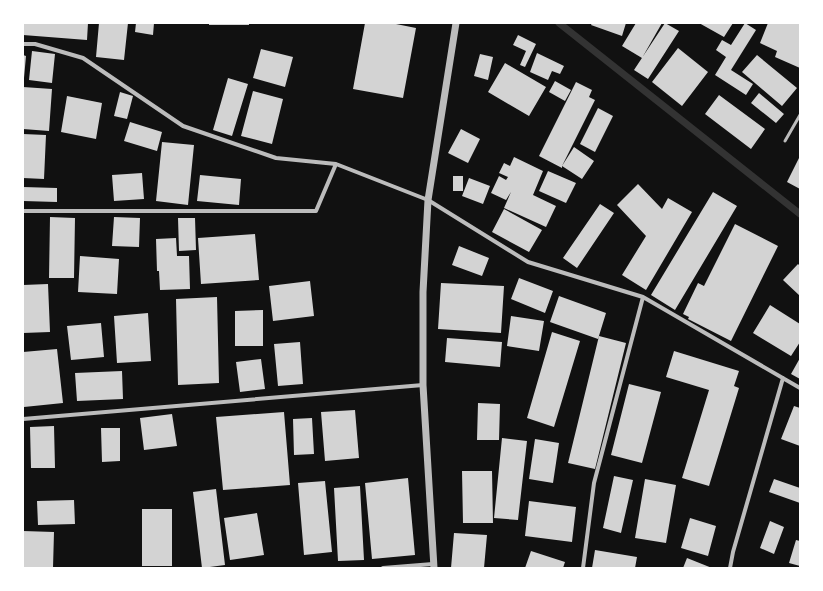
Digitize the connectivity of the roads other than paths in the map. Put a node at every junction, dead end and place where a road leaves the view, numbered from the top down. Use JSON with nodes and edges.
{"nodes":[{"id":1,"x":456,"y":23,"type":"edge"},
{"id":2,"x":23,"y":44,"type":"edge"},
{"id":3,"x":800,"y":115,"type":"edge"},
{"id":4,"x":785,"y":141,"type":"dead end"},
{"id":5,"x":336,"y":164,"type":"junction"},
{"id":6,"x":428,"y":200,"type":"junction"},
{"id":7,"x":23,"y":211,"type":"edge"},
{"id":8,"x":643,"y":297,"type":"junction"},
{"id":9,"x":783,"y":378,"type":"junction"},
{"id":10,"x":423,"y":385,"type":"junction"},
{"id":11,"x":800,"y":388,"type":"edge"},
{"id":12,"x":23,"y":419,"type":"edge"},
{"id":13,"x":434,"y":566,"type":"edge"},
{"id":14,"x":383,"y":568,"type":"edge"},
{"id":15,"x":583,"y":568,"type":"edge"},
{"id":16,"x":730,"y":568,"type":"edge"}],
"edges":[{"from":1,"to":6,"type":"street"},
{"from":2,"to":5,"type":"street"},
{"from":3,"to":4,"type":"lane"},
{"from":5,"to":6,"type":"street"},
{"from":5,"to":7,"type":"street"},
{"from":6,"to":8,"type":"street"},
{"from":6,"to":10,"type":"street"},
{"from":8,"to":9,"type":"street"},
{"from":8,"to":15,"type":"street"},
{"from":9,"to":11,"type":"street"},
{"from":9,"to":16,"type":"street"},
{"from":10,"to":12,"type":"street"},
{"from":10,"to":13,"type":"street"},
{"from":13,"to":14,"type":"street"}]}
